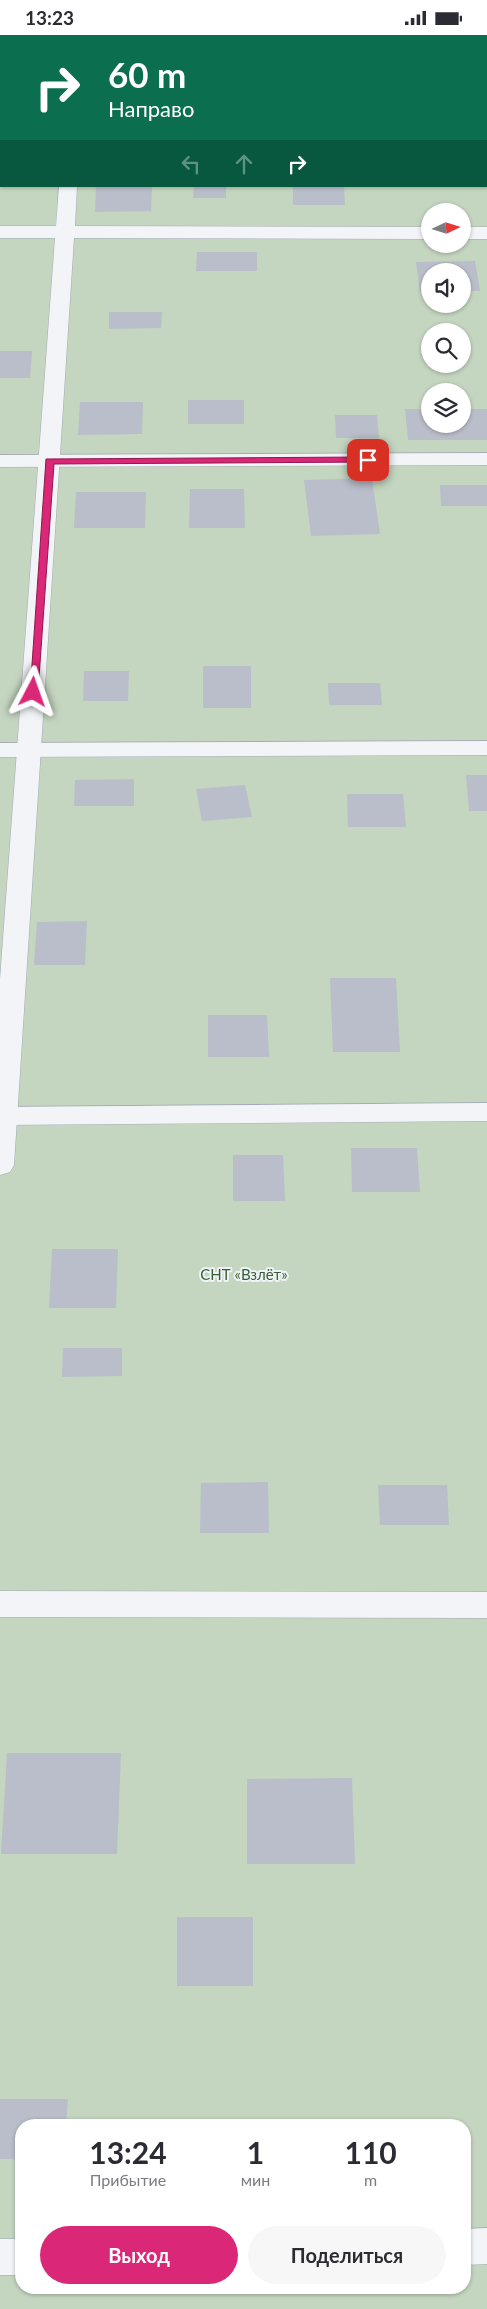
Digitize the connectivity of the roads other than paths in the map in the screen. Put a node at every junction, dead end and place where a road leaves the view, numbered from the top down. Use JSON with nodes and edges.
{"nodes":[{"id":1,"x":68,"y":187,"type":"edge"},
{"id":2,"x":0,"y":233,"type":"edge"},
{"id":3,"x":65,"y":233,"type":"junction"},
{"id":4,"x":421,"y":233,"type":"edge"},
{"id":5,"x":471,"y":233,"type":"edge"},
{"id":6,"x":487,"y":233,"type":"edge"},
{"id":7,"x":487,"y":459,"type":"edge"},
{"id":8,"x":0,"y":461,"type":"edge"},
{"id":9,"x":49,"y":461,"type":"junction"},
{"id":10,"x":487,"y":748,"type":"edge"},
{"id":11,"x":0,"y":750,"type":"edge"},
{"id":12,"x":29,"y":750,"type":"junction"},
{"id":13,"x":487,"y":1112,"type":"edge"},
{"id":14,"x":2,"y":1115,"type":"edge"},
{"id":15,"x":0,"y":1165,"type":"edge"},
{"id":16,"x":0,"y":1604,"type":"edge"},
{"id":17,"x":487,"y":1605,"type":"edge"},
{"id":18,"x":487,"y":2246,"type":"edge"},
{"id":19,"x":471,"y":2247,"type":"edge"},
{"id":20,"x":0,"y":2257,"type":"edge"},
{"id":21,"x":15,"y":2257,"type":"edge"}],
"edges":[{"from":1,"to":3,"type":"street"},
{"from":2,"to":3,"type":"street"},
{"from":3,"to":4,"type":"street"},
{"from":3,"to":9,"type":"street"},
{"from":5,"to":6,"type":"street"},
{"from":7,"to":9,"type":"street"},
{"from":8,"to":9,"type":"street"},
{"from":9,"to":12,"type":"street"},
{"from":10,"to":12,"type":"street"},
{"from":11,"to":12,"type":"street"},
{"from":12,"to":14,"type":"street"},
{"from":13,"to":14,"type":"street"},
{"from":14,"to":15,"type":"street"},
{"from":16,"to":17,"type":"street"},
{"from":18,"to":19,"type":"street"},
{"from":20,"to":21,"type":"street"}]}
